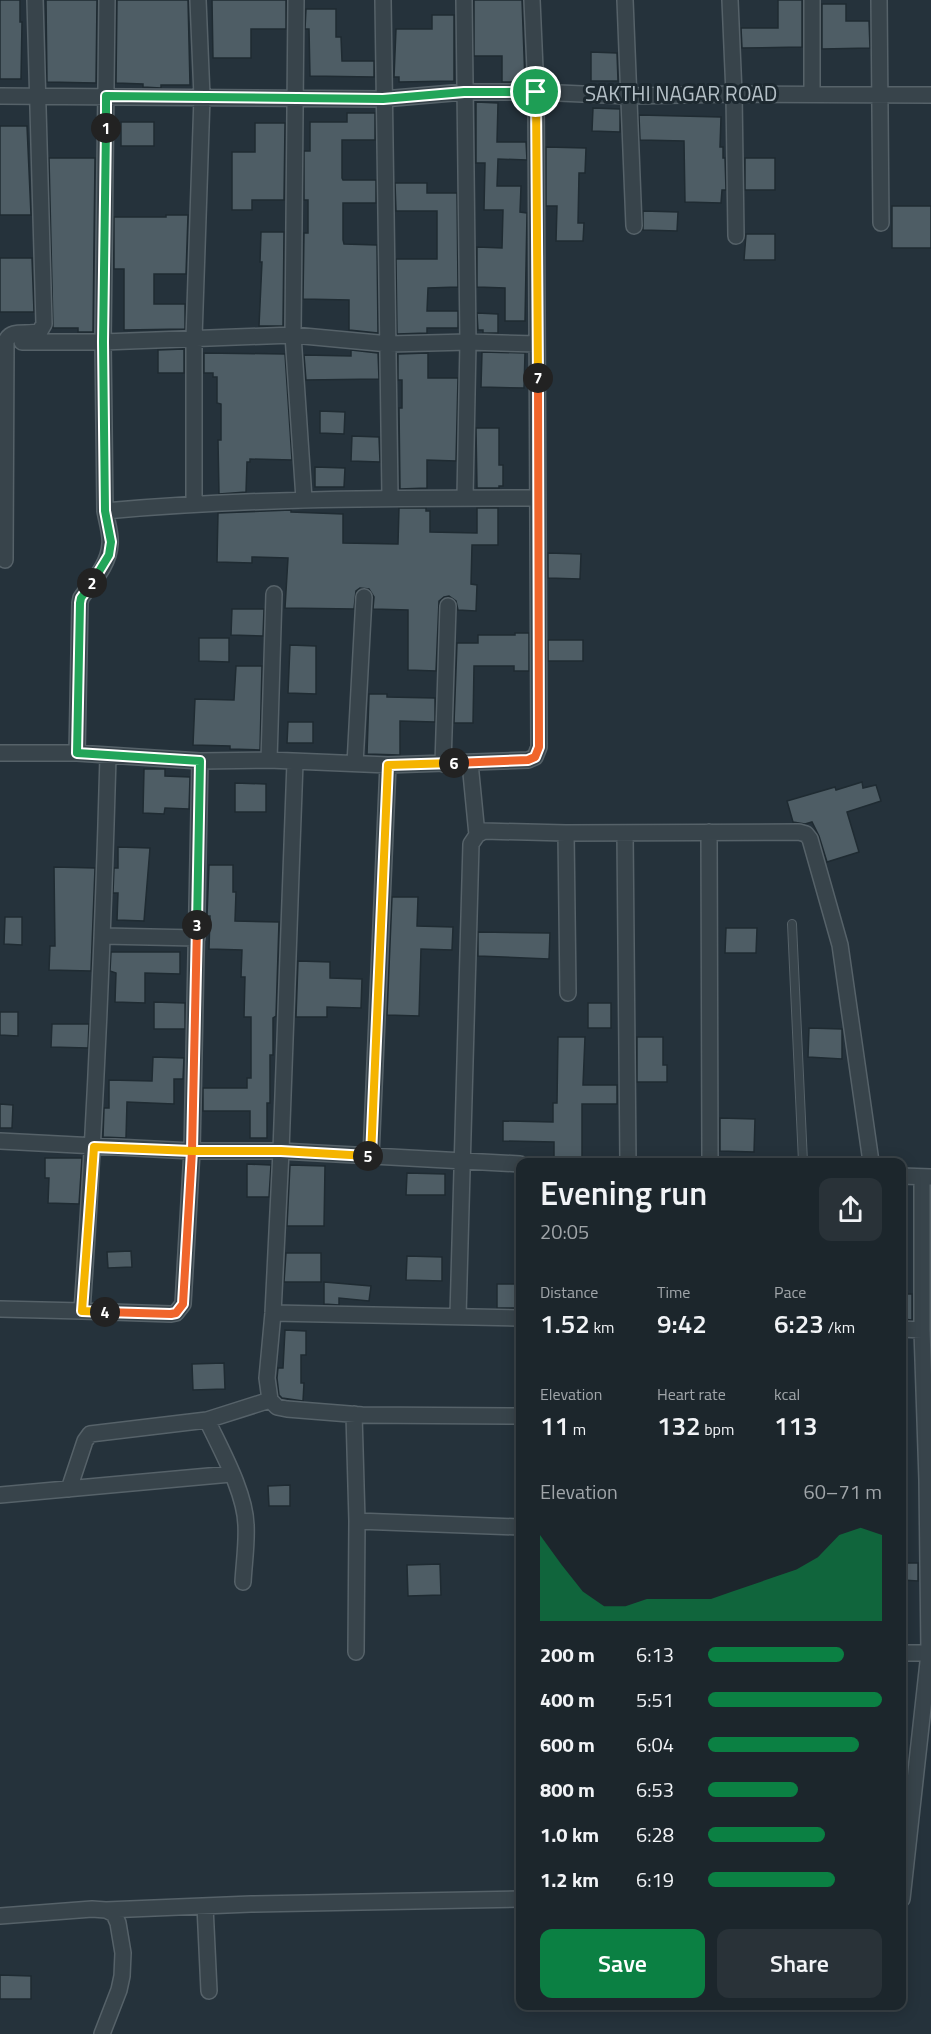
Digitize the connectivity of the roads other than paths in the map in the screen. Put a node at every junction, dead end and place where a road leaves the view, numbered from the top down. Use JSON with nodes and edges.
{"nodes":[{"id":1,"x":35,"y":0,"type":"edge"},
{"id":2,"x":107,"y":0,"type":"edge"},
{"id":3,"x":198,"y":0,"type":"edge"},
{"id":4,"x":296,"y":0,"type":"edge"},
{"id":5,"x":382,"y":0,"type":"edge"},
{"id":6,"x":464,"y":0,"type":"edge"},
{"id":7,"x":532,"y":0,"type":"edge"},
{"id":8,"x":626,"y":0,"type":"edge"},
{"id":9,"x":730,"y":0,"type":"edge"},
{"id":10,"x":812,"y":0,"type":"edge"},
{"id":11,"x":879,"y":0,"type":"edge"},
{"id":12,"x":464,"y":92,"type":"junction"},
{"id":13,"x":536,"y":92,"type":"junction"},
{"id":14,"x":734,"y":94,"type":"junction"},
{"id":15,"x":812,"y":94,"type":"junction"},
{"id":16,"x":38,"y":95,"type":"junction"},
{"id":17,"x":879,"y":95,"type":"junction"},
{"id":18,"x":931,"y":95,"type":"edge"},
{"id":19,"x":0,"y":96,"type":"edge"},
{"id":20,"x":106,"y":96,"type":"junction"},
{"id":21,"x":629,"y":96,"type":"junction"},
{"id":22,"x":202,"y":97,"type":"junction"},
{"id":23,"x":296,"y":97,"type":"junction"},
{"id":24,"x":383,"y":99,"type":"junction"},
{"id":25,"x":881,"y":224,"type":"dead end"},
{"id":26,"x":634,"y":226,"type":"dead end"},
{"id":27,"x":736,"y":236,"type":"dead end"},
{"id":28,"x":293,"y":335,"type":"junction"},
{"id":29,"x":195,"y":338,"type":"junction"},
{"id":30,"x":3,"y":341,"type":"edge"},
{"id":31,"x":103,"y":342,"type":"junction"},
{"id":32,"x":468,"y":342,"type":"junction"},
{"id":33,"x":388,"y":345,"type":"junction"},
{"id":34,"x":537,"y":345,"type":"junction"},
{"id":35,"x":3,"y":440,"type":"edge"},
{"id":36,"x":390,"y":497,"type":"junction"},
{"id":37,"x":465,"y":498,"type":"junction"},
{"id":38,"x":538,"y":498,"type":"junction"},
{"id":39,"x":304,"y":499,"type":"junction"},
{"id":40,"x":194,"y":503,"type":"junction"},
{"id":41,"x":105,"y":511,"type":"junction"},
{"id":42,"x":5,"y":560,"type":"dead end"},
{"id":43,"x":274,"y":594,"type":"dead end"},
{"id":44,"x":364,"y":597,"type":"dead end"},
{"id":45,"x":448,"y":606,"type":"dead end"},
{"id":46,"x":0,"y":753,"type":"edge"},
{"id":47,"x":77,"y":753,"type":"junction"},
{"id":48,"x":108,"y":756,"type":"junction"},
{"id":49,"x":269,"y":760,"type":"junction"},
{"id":50,"x":200,"y":761,"type":"junction"},
{"id":51,"x":295,"y":762,"type":"junction"},
{"id":52,"x":470,"y":762,"type":"junction"},
{"id":53,"x":355,"y":764,"type":"junction"},
{"id":54,"x":443,"y":764,"type":"junction"},
{"id":55,"x":388,"y":765,"type":"junction"},
{"id":56,"x":709,"y":832,"type":"junction"},
{"id":57,"x":566,"y":833,"type":"junction"},
{"id":58,"x":626,"y":833,"type":"junction"},
{"id":59,"x":477,"y":835,"type":"junction"},
{"id":60,"x":792,"y":924,"type":"dead end"},
{"id":61,"x":103,"y":936,"type":"junction"},
{"id":62,"x":196,"y":938,"type":"junction"},
{"id":63,"x":568,"y":993,"type":"dead end"},
{"id":64,"x":0,"y":1141,"type":"edge"},
{"id":65,"x":94,"y":1147,"type":"junction"},
{"id":66,"x":192,"y":1151,"type":"junction"},
{"id":67,"x":281,"y":1151,"type":"junction"},
{"id":68,"x":371,"y":1156,"type":"junction"},
{"id":69,"x":628,"y":1158,"type":"edge"},
{"id":70,"x":710,"y":1158,"type":"edge"},
{"id":71,"x":803,"y":1158,"type":"edge"},
{"id":72,"x":870,"y":1158,"type":"edge"},
{"id":73,"x":463,"y":1162,"type":"junction"},
{"id":74,"x":516,"y":1164,"type":"edge"},
{"id":75,"x":906,"y":1176,"type":"edge"},
{"id":76,"x":926,"y":1177,"type":"edge"},
{"id":77,"x":0,"y":1309,"type":"edge"},
{"id":78,"x":82,"y":1311,"type":"junction"},
{"id":79,"x":273,"y":1313,"type":"junction"},
{"id":80,"x":458,"y":1316,"type":"junction"},
{"id":81,"x":516,"y":1318,"type":"edge"},
{"id":82,"x":906,"y":1329,"type":"edge"},
{"id":83,"x":922,"y":1330,"type":"junction"},
{"id":84,"x":270,"y":1400,"type":"junction"},
{"id":85,"x":354,"y":1414,"type":"junction"},
{"id":86,"x":516,"y":1416,"type":"edge"},
{"id":87,"x":207,"y":1420,"type":"junction"},
{"id":88,"x":231,"y":1474,"type":"junction"},
{"id":89,"x":929,"y":1480,"type":"edge"},
{"id":90,"x":69,"y":1489,"type":"junction"},
{"id":91,"x":0,"y":1495,"type":"edge"},
{"id":92,"x":357,"y":1521,"type":"junction"},
{"id":93,"x":516,"y":1527,"type":"edge"},
{"id":94,"x":243,"y":1582,"type":"dead end"},
{"id":95,"x":356,"y":1652,"type":"dead end"},
{"id":96,"x":906,"y":1653,"type":"edge"},
{"id":97,"x":930,"y":1653,"type":"edge"},
{"id":98,"x":906,"y":1864,"type":"edge"},
{"id":99,"x":516,"y":1899,"type":"edge"},
{"id":100,"x":205,"y":1906,"type":"junction"},
{"id":101,"x":106,"y":1910,"type":"junction"},
{"id":102,"x":0,"y":1916,"type":"edge"},
{"id":103,"x":209,"y":1991,"type":"dead end"},
{"id":104,"x":102,"y":2034,"type":"edge"}],
"edges":[{"from":1,"to":16,"type":"street"},
{"from":2,"to":20,"type":"street"},
{"from":3,"to":22,"type":"street"},
{"from":4,"to":23,"type":"street"},
{"from":5,"to":24,"type":"street"},
{"from":6,"to":12,"type":"street"},
{"from":7,"to":13,"type":"street"},
{"from":8,"to":21,"type":"street"},
{"from":9,"to":14,"type":"street"},
{"from":10,"to":15,"type":"street"},
{"from":11,"to":17,"type":"street"},
{"from":12,"to":13,"type":"street","name":"SAKTHI NAGAR ROAD"},
{"from":12,"to":24,"type":"street","name":"SAKTHI NAGAR ROAD"},
{"from":12,"to":32,"type":"street"},
{"from":13,"to":21,"type":"street","name":"SAKTHI NAGAR ROAD"},
{"from":13,"to":34,"type":"street"},
{"from":14,"to":15,"type":"street","name":"SAKTHI NAGAR ROAD"},
{"from":14,"to":21,"type":"street","name":"SAKTHI NAGAR ROAD"},
{"from":14,"to":27,"type":"street"},
{"from":15,"to":17,"type":"street","name":"SAKTHI NAGAR ROAD"},
{"from":16,"to":19,"type":"street","name":"SAKTHI NAGAR ROAD"},
{"from":16,"to":20,"type":"street","name":"SAKTHI NAGAR ROAD"},
{"from":16,"to":30,"type":"street"},
{"from":17,"to":18,"type":"street","name":"SAKTHI NAGAR ROAD"},
{"from":17,"to":25,"type":"street"},
{"from":20,"to":22,"type":"street","name":"SAKTHI NAGAR ROAD"},
{"from":20,"to":31,"type":"street"},
{"from":21,"to":26,"type":"street"},
{"from":22,"to":23,"type":"street","name":"SAKTHI NAGAR ROAD"},
{"from":22,"to":29,"type":"street"},
{"from":23,"to":24,"type":"street","name":"SAKTHI NAGAR ROAD"},
{"from":23,"to":28,"type":"street"},
{"from":24,"to":33,"type":"street"},
{"from":28,"to":29,"type":"street"},
{"from":28,"to":33,"type":"street"},
{"from":28,"to":39,"type":"street"},
{"from":29,"to":31,"type":"street"},
{"from":29,"to":40,"type":"street"},
{"from":30,"to":31,"type":"street"},
{"from":30,"to":35,"type":"street"},
{"from":31,"to":41,"type":"street"},
{"from":32,"to":33,"type":"street"},
{"from":32,"to":34,"type":"street"},
{"from":32,"to":37,"type":"street"},
{"from":33,"to":36,"type":"street"},
{"from":34,"to":38,"type":"street"},
{"from":35,"to":42,"type":"street"},
{"from":36,"to":37,"type":"street"},
{"from":36,"to":39,"type":"street"},
{"from":37,"to":38,"type":"street"},
{"from":38,"to":52,"type":"street"},
{"from":39,"to":40,"type":"street"},
{"from":40,"to":41,"type":"street"},
{"from":41,"to":47,"type":"street"},
{"from":43,"to":49,"type":"street"},
{"from":44,"to":53,"type":"street"},
{"from":45,"to":54,"type":"street"},
{"from":46,"to":47,"type":"street"},
{"from":47,"to":48,"type":"street"},
{"from":48,"to":50,"type":"street"},
{"from":48,"to":61,"type":"street"},
{"from":49,"to":50,"type":"street"},
{"from":49,"to":51,"type":"street"},
{"from":50,"to":62,"type":"street"},
{"from":51,"to":53,"type":"street"},
{"from":51,"to":67,"type":"street"},
{"from":52,"to":54,"type":"street"},
{"from":52,"to":59,"type":"street"},
{"from":53,"to":55,"type":"street"},
{"from":54,"to":55,"type":"street"},
{"from":55,"to":68,"type":"street"},
{"from":56,"to":58,"type":"street"},
{"from":56,"to":70,"type":"street"},
{"from":56,"to":72,"type":"street"},
{"from":57,"to":58,"type":"street"},
{"from":57,"to":59,"type":"street"},
{"from":57,"to":63,"type":"street"},
{"from":58,"to":69,"type":"street"},
{"from":59,"to":73,"type":"street"},
{"from":60,"to":71,"type":"lane"},
{"from":61,"to":62,"type":"street"},
{"from":61,"to":65,"type":"street"},
{"from":62,"to":66,"type":"street"},
{"from":64,"to":65,"type":"street"},
{"from":65,"to":66,"type":"street"},
{"from":65,"to":78,"type":"street"},
{"from":66,"to":67,"type":"street"},
{"from":66,"to":78,"type":"street"},
{"from":67,"to":68,"type":"street"},
{"from":67,"to":79,"type":"street"},
{"from":68,"to":73,"type":"street"},
{"from":73,"to":74,"type":"street"},
{"from":73,"to":80,"type":"street"},
{"from":75,"to":76,"type":"street"},
{"from":76,"to":83,"type":"street"},
{"from":77,"to":78,"type":"street"},
{"from":79,"to":80,"type":"street"},
{"from":79,"to":84,"type":"street"},
{"from":80,"to":81,"type":"street"},
{"from":82,"to":83,"type":"street"},
{"from":83,"to":89,"type":"street"},
{"from":84,"to":85,"type":"street"},
{"from":84,"to":87,"type":"street"},
{"from":85,"to":86,"type":"street"},
{"from":85,"to":92,"type":"street"},
{"from":87,"to":88,"type":"street"},
{"from":87,"to":90,"type":"street"},
{"from":88,"to":90,"type":"street"},
{"from":88,"to":94,"type":"street"},
{"from":89,"to":97,"type":"street"},
{"from":90,"to":91,"type":"street"},
{"from":92,"to":93,"type":"street"},
{"from":92,"to":95,"type":"street"},
{"from":96,"to":97,"type":"street"},
{"from":97,"to":98,"type":"street"},
{"from":99,"to":100,"type":"street"},
{"from":100,"to":101,"type":"street"},
{"from":100,"to":103,"type":"street"},
{"from":101,"to":102,"type":"street"},
{"from":101,"to":104,"type":"street"}]}
